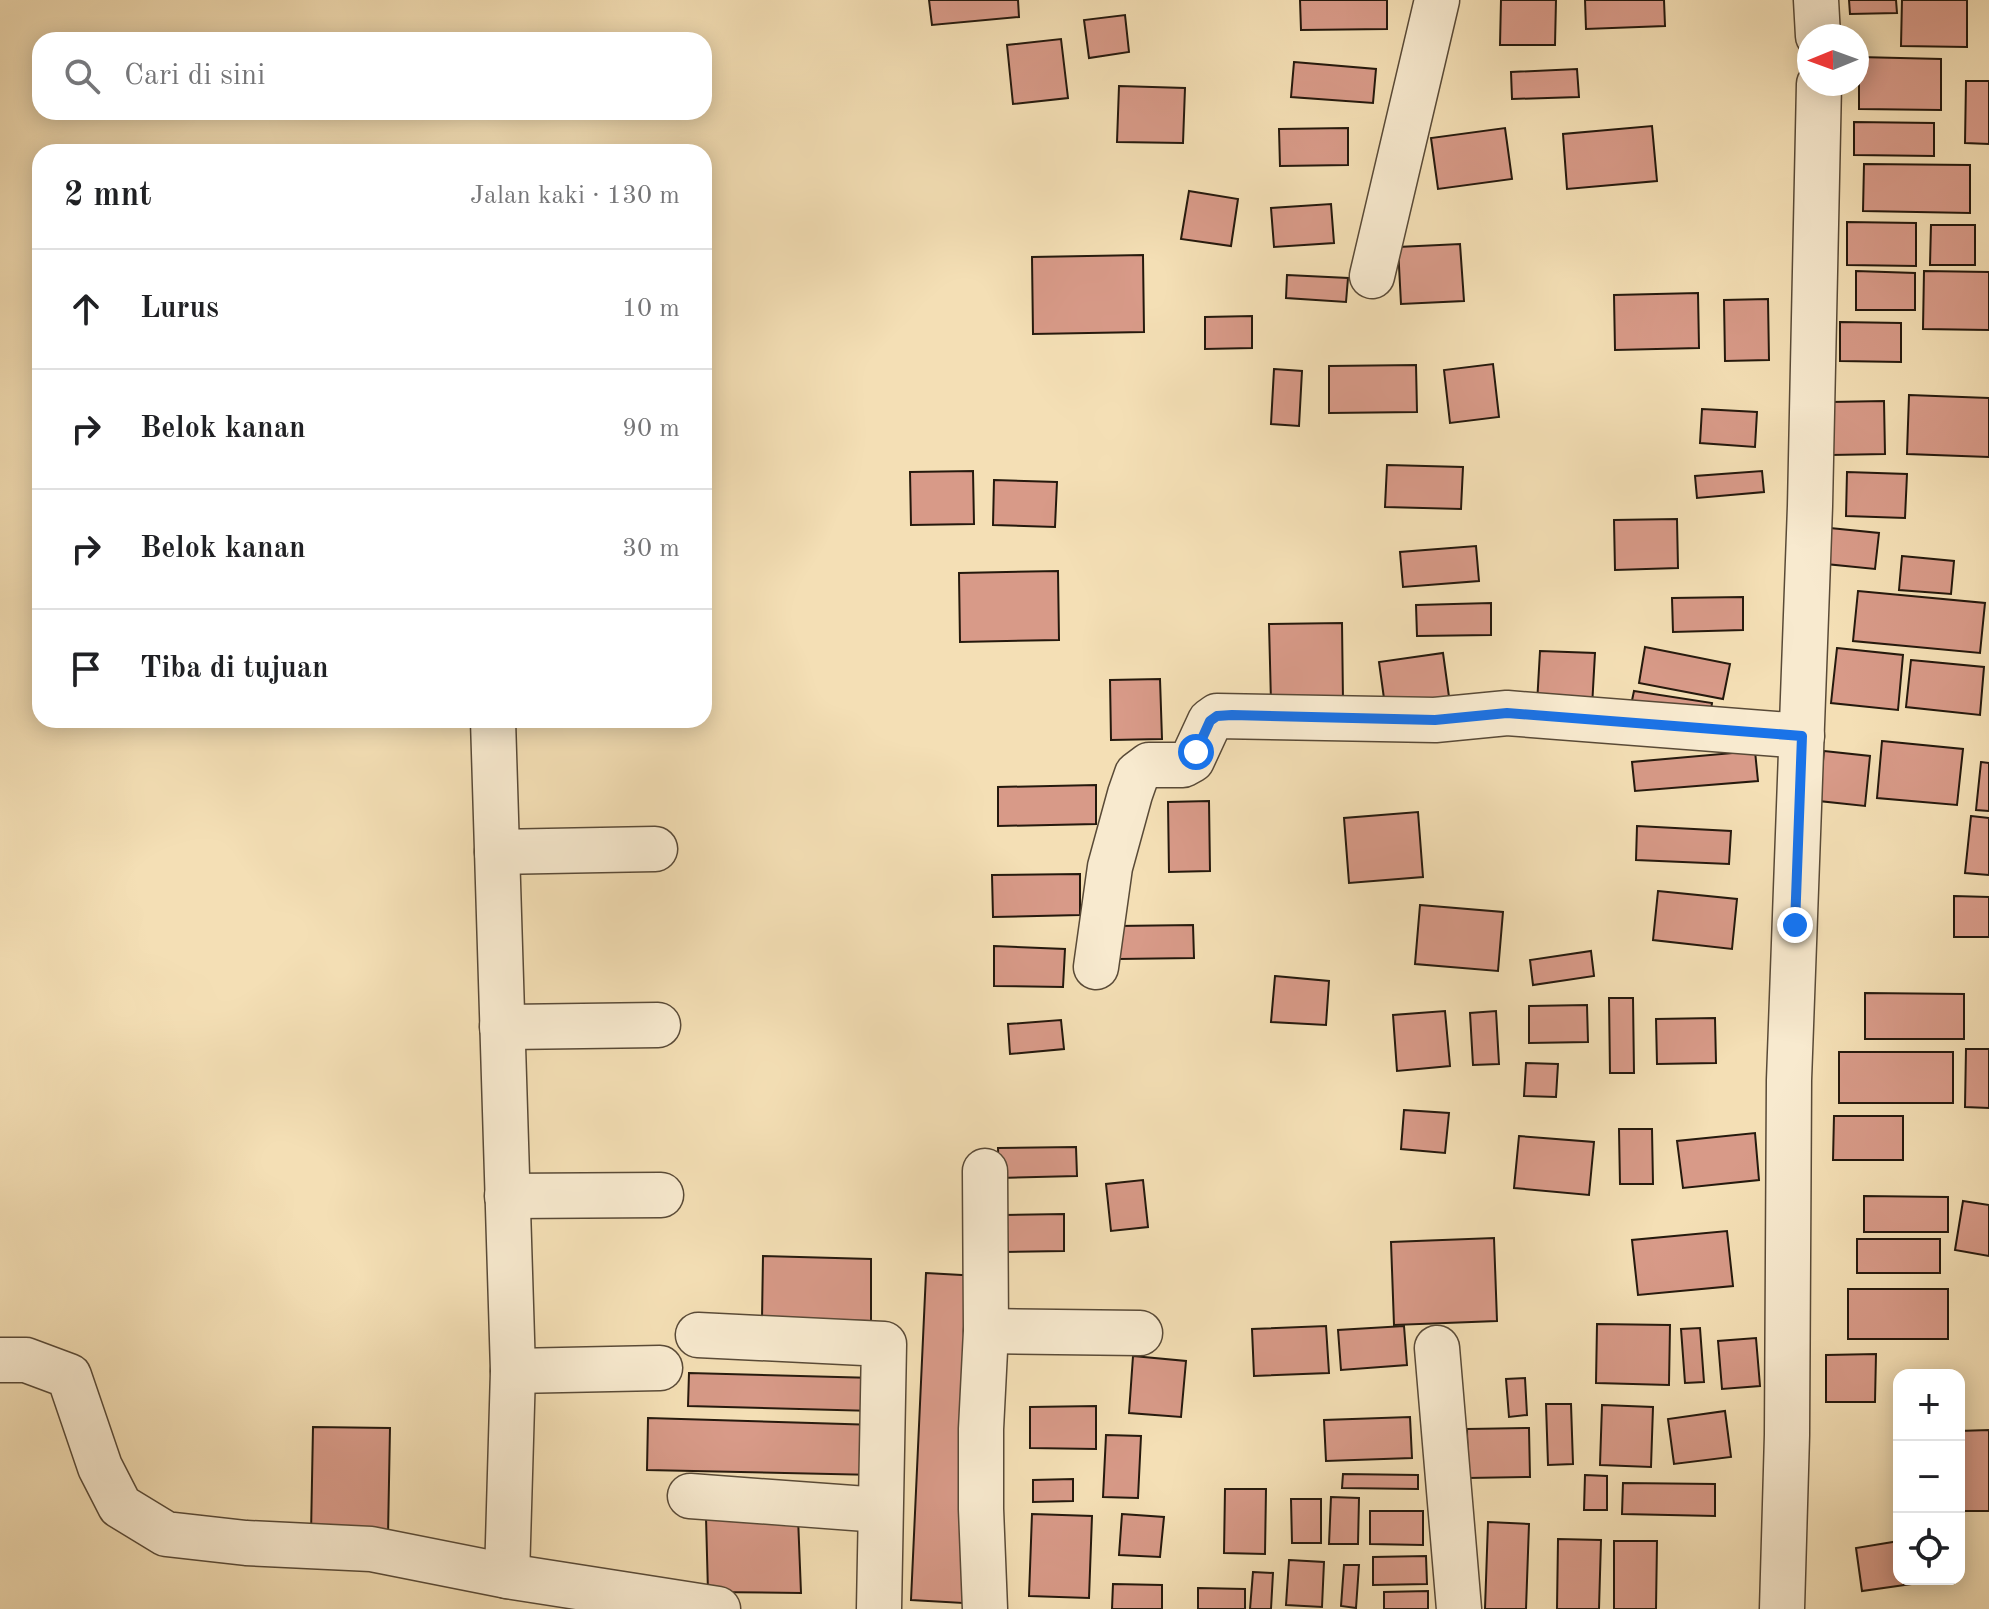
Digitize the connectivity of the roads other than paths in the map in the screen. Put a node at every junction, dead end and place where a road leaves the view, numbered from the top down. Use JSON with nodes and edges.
{"nodes":[{"id":1,"x":1437,"y":0,"type":"edge"},
{"id":2,"x":1816,"y":0,"type":"edge"},
{"id":3,"x":1817,"y":24,"type":"edge"},
{"id":4,"x":1819,"y":96,"type":"edge"},
{"id":5,"x":1372,"y":276,"type":"dead end"},
{"id":6,"x":493,"y":728,"type":"edge"},
{"id":7,"x":1802,"y":736,"type":"junction"},
{"id":8,"x":655,"y":849,"type":"dead end"},
{"id":9,"x":497,"y":852,"type":"junction"},
{"id":10,"x":1096,"y":967,"type":"dead end"},
{"id":11,"x":658,"y":1025,"type":"dead end"},
{"id":12,"x":502,"y":1027,"type":"junction"},
{"id":13,"x":985,"y":1171,"type":"dead end"},
{"id":14,"x":661,"y":1195,"type":"dead end"},
{"id":15,"x":507,"y":1196,"type":"junction"},
{"id":16,"x":986,"y":1331,"type":"junction"},
{"id":17,"x":1140,"y":1333,"type":"dead end"},
{"id":18,"x":698,"y":1335,"type":"dead end"},
{"id":19,"x":1437,"y":1348,"type":"dead end"},
{"id":20,"x":0,"y":1360,"type":"edge"},
{"id":21,"x":660,"y":1368,"type":"dead end"},
{"id":22,"x":513,"y":1371,"type":"junction"},
{"id":23,"x":690,"y":1496,"type":"dead end"},
{"id":24,"x":880,"y":1510,"type":"junction"},
{"id":25,"x":507,"y":1576,"type":"junction"},
{"id":26,"x":718,"y":1609,"type":"edge"},
{"id":27,"x":879,"y":1609,"type":"edge"},
{"id":28,"x":985,"y":1609,"type":"edge"},
{"id":29,"x":1459,"y":1609,"type":"edge"},
{"id":30,"x":1782,"y":1609,"type":"edge"}],
"edges":[{"from":1,"to":5,"type":"street"},
{"from":2,"to":3,"type":"street"},
{"from":4,"to":7,"type":"street"},
{"from":6,"to":9,"type":"street"},
{"from":7,"to":10,"type":"street"},
{"from":7,"to":30,"type":"street"},
{"from":8,"to":9,"type":"street"},
{"from":9,"to":12,"type":"street"},
{"from":11,"to":12,"type":"street"},
{"from":12,"to":15,"type":"street"},
{"from":13,"to":16,"type":"street"},
{"from":14,"to":15,"type":"street"},
{"from":15,"to":22,"type":"street"},
{"from":16,"to":17,"type":"street"},
{"from":16,"to":28,"type":"street"},
{"from":18,"to":24,"type":"street"},
{"from":19,"to":29,"type":"street"},
{"from":20,"to":25,"type":"street"},
{"from":21,"to":22,"type":"street"},
{"from":22,"to":25,"type":"street"},
{"from":23,"to":24,"type":"street"},
{"from":24,"to":27,"type":"street"},
{"from":25,"to":26,"type":"street"}]}
